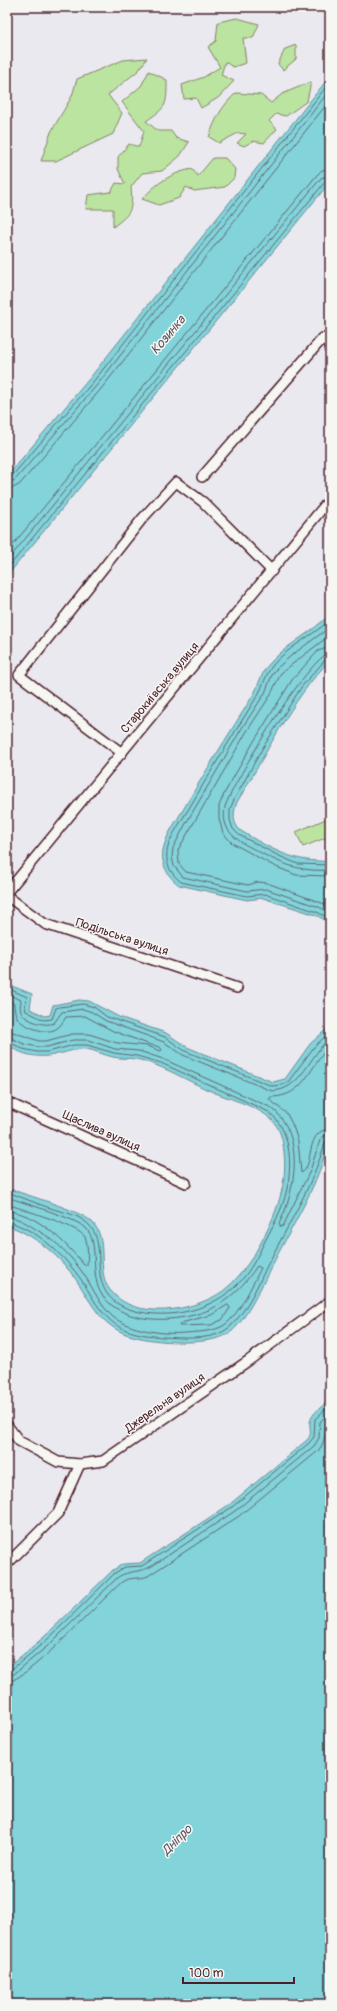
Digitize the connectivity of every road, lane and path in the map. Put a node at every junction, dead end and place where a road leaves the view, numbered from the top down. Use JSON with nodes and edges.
{"nodes":[{"id":1,"x":330,"y":344,"type":"edge"},
{"id":2,"x":202,"y":477,"type":"dead end"},
{"id":3,"x":330,"y":499,"type":"edge"},
{"id":4,"x":272,"y":571,"type":"junction"},
{"id":5,"x":122,"y":753,"type":"junction"},
{"id":6,"x":7,"y":892,"type":"edge"},
{"id":7,"x":7,"y":896,"type":"edge"},
{"id":8,"x":237,"y":988,"type":"dead end"},
{"id":9,"x":7,"y":1102,"type":"edge"},
{"id":10,"x":186,"y":1183,"type":"dead end"},
{"id":11,"x":330,"y":1302,"type":"edge"},
{"id":12,"x":7,"y":1425,"type":"edge"},
{"id":13,"x":80,"y":1464,"type":"junction"},
{"id":14,"x":7,"y":1564,"type":"edge"}],
"edges":[{"from":1,"to":2,"type":"street"},
{"from":3,"to":4,"type":"street","name":"Старокиївська вулиця"},
{"from":4,"to":5,"type":"street","name":"Старокиївська вулиця"},
{"from":4,"to":5,"type":"street"},
{"from":5,"to":6,"type":"street","name":"Старокиївська вулиця"},
{"from":7,"to":8,"type":"street","name":"Подільська вулиця"},
{"from":9,"to":10,"type":"street","name":"Щаслива вулиця"},
{"from":11,"to":13,"type":"street","name":"Джерельна вулиця"},
{"from":12,"to":13,"type":"street","name":"Джерельна вулиця"},
{"from":13,"to":14,"type":"street"}]}
